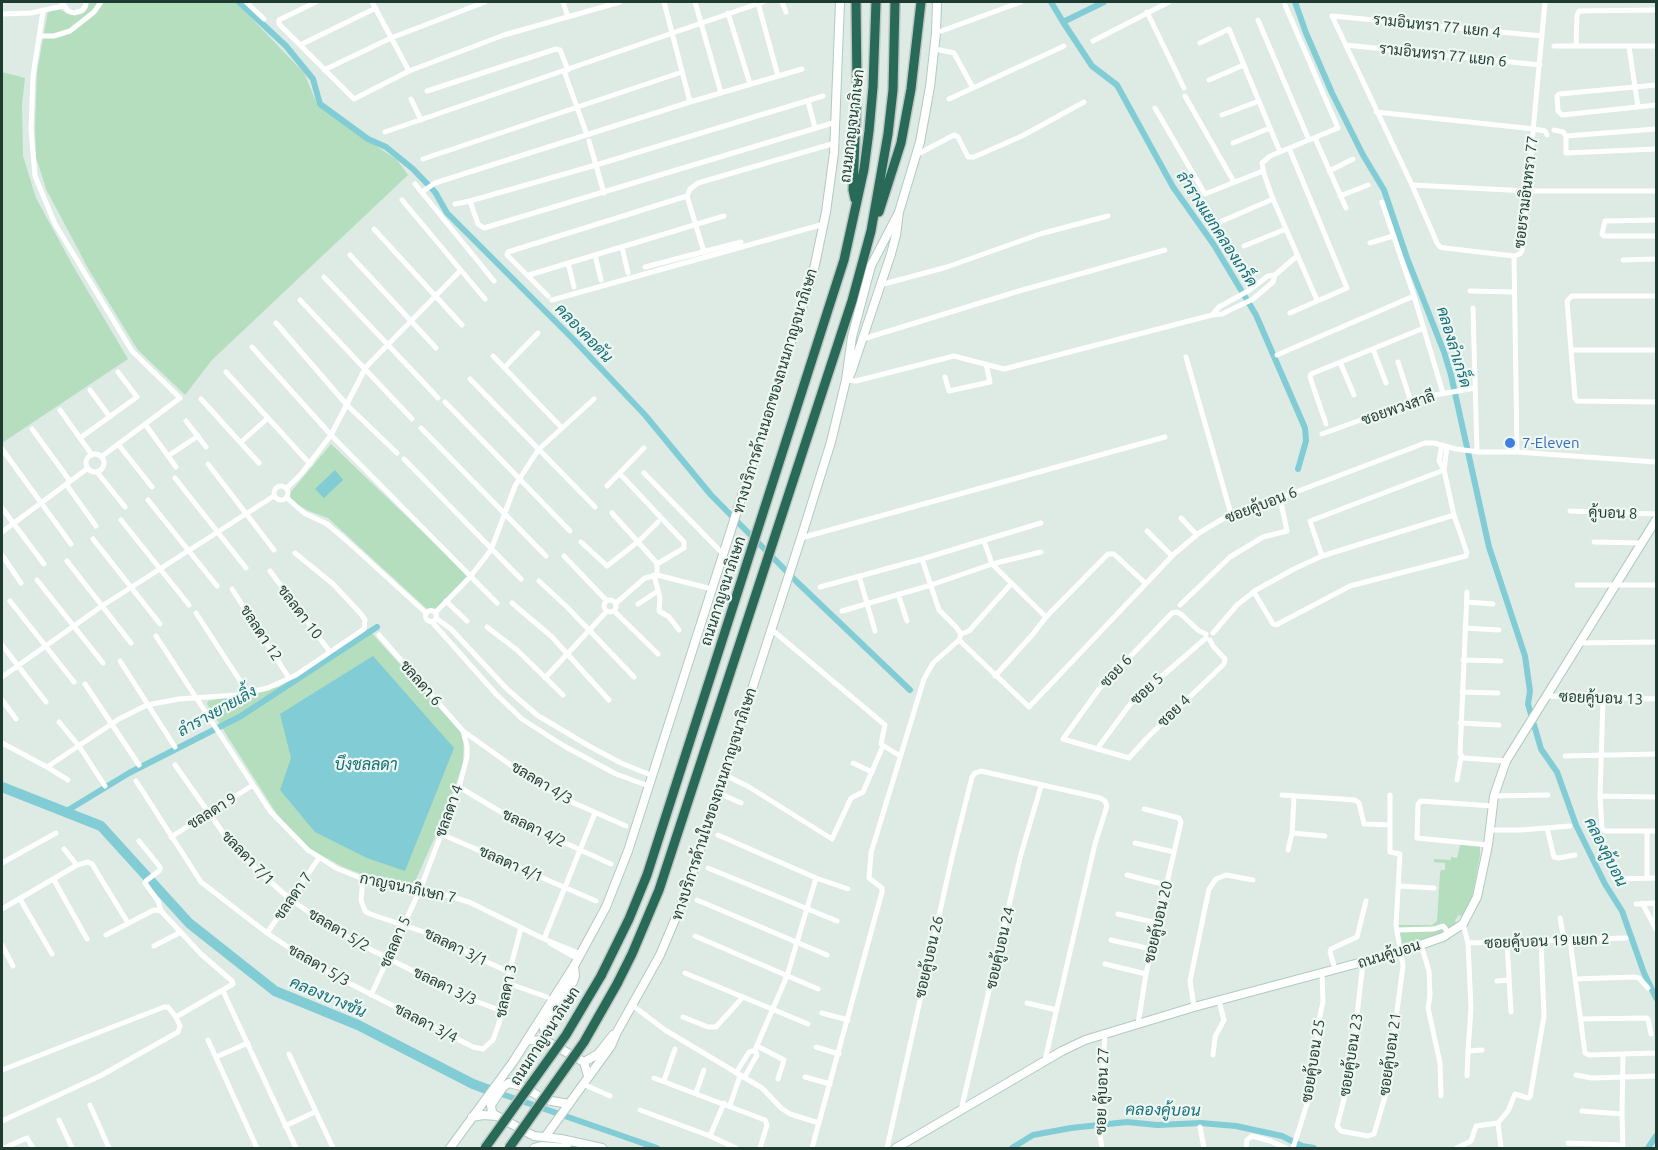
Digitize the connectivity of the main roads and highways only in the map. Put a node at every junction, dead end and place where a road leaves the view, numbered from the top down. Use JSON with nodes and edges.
{"nodes":[{"id":1,"x":840,"y":2,"type":"edge"},
{"id":2,"x":856,"y":2,"type":"edge"},
{"id":3,"x":876,"y":2,"type":"edge"},
{"id":4,"x":896,"y":2,"type":"edge"},
{"id":5,"x":921,"y":2,"type":"edge"},
{"id":6,"x":937,"y":2,"type":"edge"},
{"id":7,"x":857,"y":204,"type":"junction"},
{"id":8,"x":899,"y":212,"type":"junction"},
{"id":9,"x":871,"y":231,"type":"junction"},
{"id":10,"x":871,"y":266,"type":"junction"},
{"id":11,"x":885,"y":272,"type":"junction"},
{"id":12,"x":846,"y":380,"type":"junction"},
{"id":13,"x":1656,"y":520,"type":"edge"},
{"id":14,"x":578,"y":959,"type":"junction"},
{"id":15,"x":616,"y":1032,"type":"junction"},
{"id":16,"x":528,"y":1040,"type":"junction"},
{"id":17,"x":546,"y":1041,"type":"junction"},
{"id":18,"x":513,"y":1062,"type":"junction"},
{"id":19,"x":584,"y":1062,"type":"junction"},
{"id":20,"x":588,"y":1076,"type":"junction"},
{"id":21,"x":500,"y":1085,"type":"junction"},
{"id":22,"x":521,"y":1086,"type":"junction"},
{"id":23,"x":489,"y":1100,"type":"junction"},
{"id":24,"x":568,"y":1104,"type":"junction"},
{"id":25,"x":497,"y":1116,"type":"junction"},
{"id":26,"x":472,"y":1118,"type":"junction"},
{"id":27,"x":547,"y":1134,"type":"junction"},
{"id":28,"x":534,"y":1136,"type":"junction"},
{"id":29,"x":458,"y":1139,"type":"junction"},
{"id":30,"x":555,"y":1148,"type":"edge"},
{"id":31,"x":450,"y":1149,"type":"edge"},
{"id":32,"x":459,"y":1149,"type":"edge"},
{"id":33,"x":485,"y":1149,"type":"edge"},
{"id":34,"x":509,"y":1149,"type":"edge"},
{"id":35,"x":534,"y":1149,"type":"edge"},
{"id":36,"x":567,"y":1149,"type":"edge"},
{"id":37,"x":602,"y":1149,"type":"edge"},
{"id":38,"x":896,"y":1149,"type":"edge"}],
"edges":[{"from":1,"to":14,"type":"main road","name":"ทางบริการด้านนอกของถนนกาญจนาภิเษก"},
{"from":2,"to":7,"type":"highway"},
{"from":3,"to":7,"type":"highway","name":"ถนนกาญจนาภิเษก"},
{"from":4,"to":9,"type":"highway"},
{"from":5,"to":9,"type":"highway"},
{"from":6,"to":8,"type":"main road","name":"ทางบริการด้านในของถนนกาญจนาภิเษก"},
{"from":7,"to":33,"type":"highway","name":"ถนนกาญจนาภิเษก","bridge":true},
{"from":8,"to":10,"type":"main road","name":"ทางบริการด้านในของถนนกาญจนาภิเษก"},
{"from":8,"to":11,"type":"main road","name":"ทางบริการด้านในของถนนกาญจนาภิเษก"},
{"from":9,"to":34,"type":"highway","bridge":true},
{"from":10,"to":11,"type":"main road"},
{"from":10,"to":12,"type":"main road","name":"ทางบริการด้านในของถนนกาญจนาภิเษก"},
{"from":11,"to":12,"type":"main road","name":"ทางบริการด้านในของถนนกาญจนาภิเษก"},
{"from":12,"to":15,"type":"main road","name":"ทางบริการด้านในของถนนกาญจนาภิเษก"},
{"from":13,"to":38,"type":"main road","name":"ถนนคู้บอน"},
{"from":14,"to":16,"type":"main road","name":"ทางบริการด้านนอกของถนนกาญจนาภิเษก"},
{"from":14,"to":17,"type":"main road"},
{"from":15,"to":19,"type":"main road"},
{"from":15,"to":20,"type":"main road","name":"ทางบริการด้านในของถนนกาญจนาภิเษก"},
{"from":16,"to":17,"type":"main road"},
{"from":16,"to":18,"type":"main road","name":"ทางบริการด้านนอกของถนนกาญจนาภิเษก"},
{"from":17,"to":19,"type":"main road"},
{"from":18,"to":21,"type":"main road","name":"ทางบริการด้านนอกของถนนกาญจนาภิเษก"},
{"from":18,"to":22,"type":"main road"},
{"from":19,"to":20,"type":"main road"},
{"from":20,"to":24,"type":"main road","name":"ทางบริการด้านในของถนนกาญจนาภิเษก"},
{"from":21,"to":22,"type":"main road"},
{"from":21,"to":23,"type":"main road","name":"ทางบริการด้านนอกของถนนกาญจนาภิเษก"},
{"from":22,"to":24,"type":"main road"},
{"from":23,"to":25,"type":"main road"},
{"from":23,"to":26,"type":"main road","name":"ทางบริการด้านนอกของถนนกาญจนาภิเษก"},
{"from":24,"to":27,"type":"main road","name":"ทางบริการด้านในของถนนกาญจนาภิเษก"},
{"from":25,"to":26,"type":"main road"},
{"from":25,"to":28,"type":"main road"},
{"from":26,"to":29,"type":"main road"},
{"from":27,"to":28,"type":"main road"},
{"from":27,"to":37,"type":"main road"},
{"from":28,"to":35,"type":"main road"},
{"from":29,"to":31,"type":"main road"},
{"from":29,"to":32,"type":"main road"},
{"from":30,"to":35,"type":"main road"},
{"from":30,"to":36,"type":"main road"}]}
